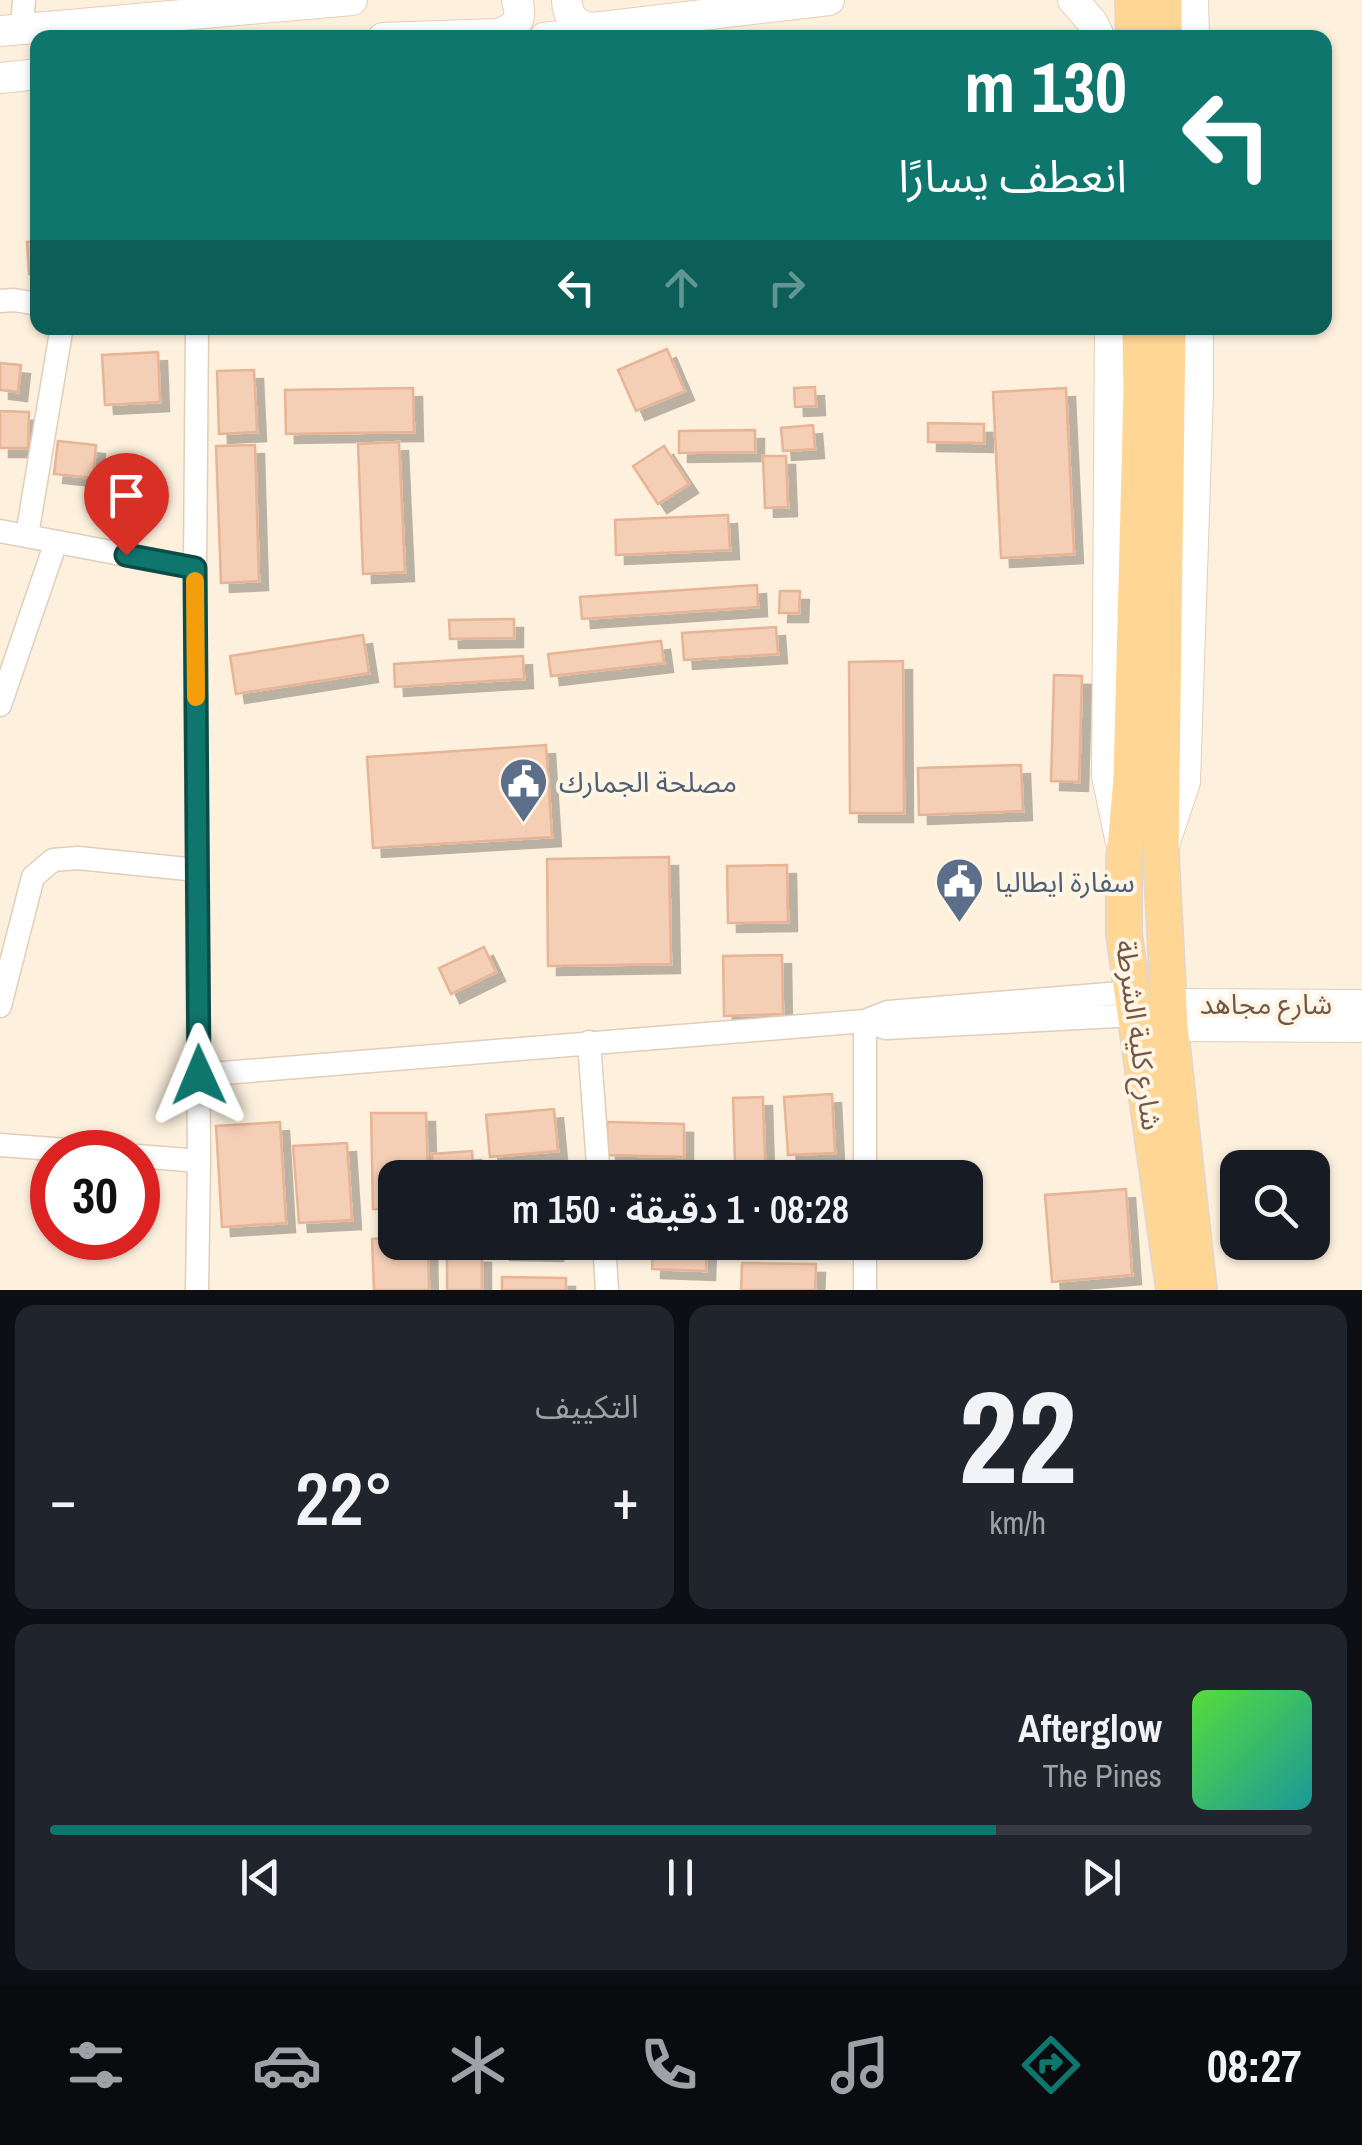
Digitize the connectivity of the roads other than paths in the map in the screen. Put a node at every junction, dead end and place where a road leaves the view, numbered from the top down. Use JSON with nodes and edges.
{"nodes":[{"id":1,"x":352,"y":0,"type":"edge"},
{"id":2,"x":517,"y":0,"type":"edge"},
{"id":3,"x":567,"y":0,"type":"edge"},
{"id":4,"x":829,"y":0,"type":"edge"},
{"id":5,"x":1073,"y":0,"type":"edge"},
{"id":6,"x":1107,"y":0,"type":"edge"},
{"id":7,"x":1133,"y":0,"type":"edge"},
{"id":8,"x":1164,"y":0,"type":"edge"},
{"id":9,"x":198,"y":8,"type":"edge"},
{"id":10,"x":1189,"y":19,"type":"edge"},
{"id":11,"x":16,"y":20,"type":"edge"},
{"id":12,"x":593,"y":28,"type":"junction"},
{"id":13,"x":510,"y":30,"type":"edge"},
{"id":14,"x":586,"y":30,"type":"edge"},
{"id":15,"x":1096,"y":30,"type":"edge"},
{"id":16,"x":1109,"y":30,"type":"edge"},
{"id":17,"x":1134,"y":30,"type":"edge"},
{"id":18,"x":30,"y":75,"type":"edge"},
{"id":19,"x":0,"y":78,"type":"edge"},
{"id":20,"x":0,"y":301,"type":"edge"},
{"id":21,"x":30,"y":303,"type":"edge"},
{"id":22,"x":60,"y":335,"type":"edge"},
{"id":23,"x":197,"y":335,"type":"edge"},
{"id":24,"x":1110,"y":335,"type":"edge"},
{"id":25,"x":1140,"y":335,"type":"edge"},
{"id":26,"x":1168,"y":335,"type":"edge"},
{"id":27,"x":1198,"y":335,"type":"edge"},
{"id":28,"x":0,"y":531,"type":"edge"},
{"id":29,"x":28,"y":535,"type":"junction"},
{"id":30,"x":56,"y":542,"type":"junction"},
{"id":31,"x":195,"y":568,"type":"junction"},
{"id":32,"x":0,"y":705,"type":"edge"},
{"id":33,"x":1161,"y":856,"type":"junction"},
{"id":34,"x":1124,"y":860,"type":"junction"},
{"id":35,"x":197,"y":870,"type":"junction"},
{"id":36,"x":1134,"y":1004,"type":"junction"},
{"id":37,"x":1362,"y":1004,"type":"edge"},
{"id":38,"x":0,"y":1006,"type":"edge"},
{"id":39,"x":1170,"y":1015,"type":"junction"},
{"id":40,"x":865,"y":1021,"type":"junction"},
{"id":41,"x":1362,"y":1028,"type":"edge"},
{"id":42,"x":589,"y":1042,"type":"junction"},
{"id":43,"x":199,"y":1075,"type":"junction"},
{"id":44,"x":0,"y":1145,"type":"edge"},
{"id":45,"x":30,"y":1147,"type":"edge"},
{"id":46,"x":160,"y":1158,"type":"edge"},
{"id":47,"x":598,"y":1160,"type":"edge"},
{"id":48,"x":864,"y":1160,"type":"edge"},
{"id":49,"x":200,"y":1161,"type":"junction"},
{"id":50,"x":605,"y":1260,"type":"edge"},
{"id":51,"x":864,"y":1260,"type":"edge"},
{"id":52,"x":196,"y":1290,"type":"edge"},
{"id":53,"x":607,"y":1290,"type":"edge"},
{"id":54,"x":864,"y":1290,"type":"edge"},
{"id":55,"x":1174,"y":1290,"type":"edge"},
{"id":56,"x":1198,"y":1290,"type":"edge"}],
"edges":[{"from":1,"to":9,"type":"main road"},
{"from":2,"to":13,"type":"main road"},
{"from":3,"to":12,"type":"main road"},
{"from":4,"to":12,"type":"main road"},
{"from":5,"to":15,"type":"main road"},
{"from":6,"to":16,"type":"main road"},
{"from":7,"to":17,"type":"main road"},
{"from":8,"to":10,"type":"main road"},
{"from":9,"to":11,"type":"main road"},
{"from":12,"to":14,"type":"main road"},
{"from":18,"to":19,"type":"main road"},
{"from":20,"to":21,"type":"street"},
{"from":22,"to":29,"type":"street"},
{"from":23,"to":31,"type":"street"},
{"from":24,"to":34,"type":"main road"},
{"from":25,"to":34,"type":"main road","name":"شارع كلية الشرطة"},
{"from":26,"to":33,"type":"main road","name":"شارع كلية الشرطة"},
{"from":27,"to":33,"type":"main road"},
{"from":28,"to":29,"type":"street"},
{"from":29,"to":30,"type":"street"},
{"from":30,"to":31,"type":"street"},
{"from":30,"to":32,"type":"street"},
{"from":31,"to":35,"type":"street"},
{"from":33,"to":39,"type":"main road","name":"شارع كلية الشرطة"},
{"from":34,"to":36,"type":"main road","name":"شارع كلية الشرطة"},
{"from":35,"to":38,"type":"street"},
{"from":35,"to":43,"type":"street"},
{"from":36,"to":40,"type":"street"},
{"from":36,"to":55,"type":"main road","name":"شارع كلية الشرطة"},
{"from":37,"to":39,"type":"street","name":"شارع مجاهد"},
{"from":39,"to":41,"type":"street","name":"شارع مجاهد"},
{"from":39,"to":56,"type":"main road","name":"شارع كلية الشرطة"},
{"from":40,"to":42,"type":"street"},
{"from":40,"to":48,"type":"street"},
{"from":42,"to":43,"type":"street"},
{"from":42,"to":47,"type":"street"},
{"from":43,"to":49,"type":"street"},
{"from":44,"to":45,"type":"street"},
{"from":46,"to":49,"type":"street"},
{"from":49,"to":52,"type":"street"},
{"from":50,"to":53,"type":"street"},
{"from":51,"to":54,"type":"street"}]}
